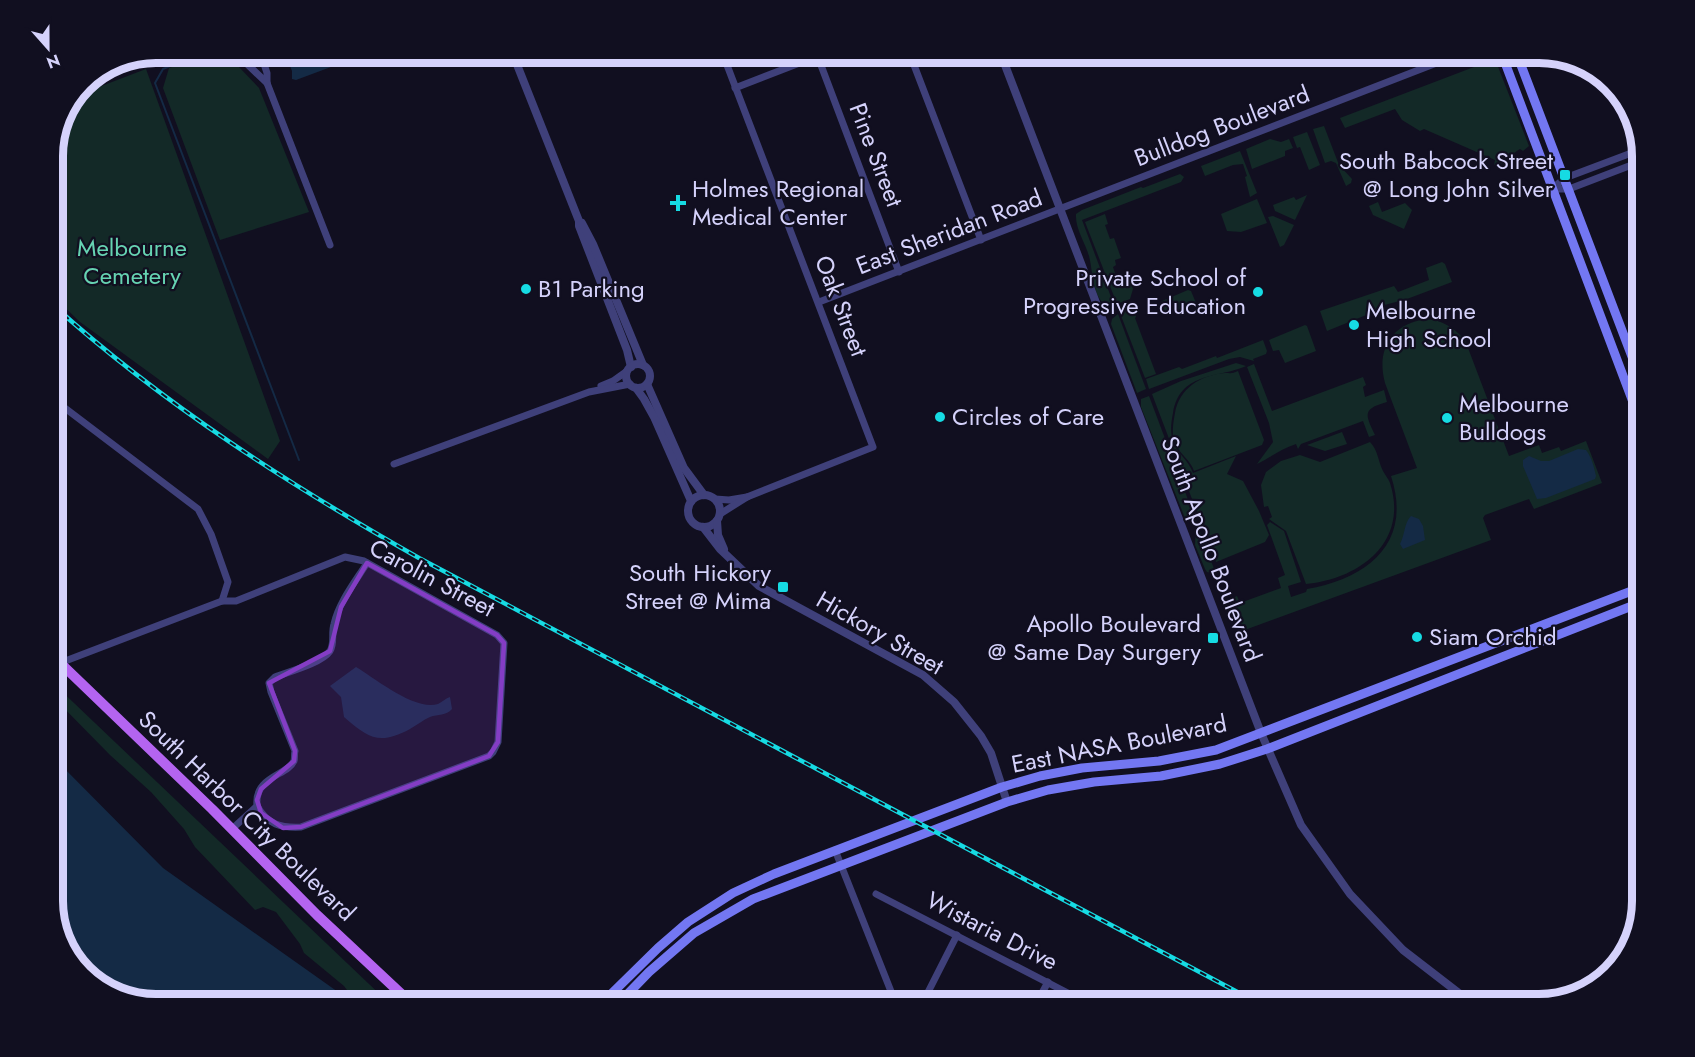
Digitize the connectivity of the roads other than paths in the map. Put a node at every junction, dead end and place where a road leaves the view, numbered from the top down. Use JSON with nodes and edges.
{"nodes":[{"id":1,"x":247,"y":63,"type":"edge"},
{"id":2,"x":264,"y":63,"type":"edge"},
{"id":3,"x":516,"y":63,"type":"edge"},
{"id":4,"x":726,"y":63,"type":"edge"},
{"id":5,"x":797,"y":63,"type":"edge"},
{"id":6,"x":820,"y":63,"type":"edge"},
{"id":7,"x":913,"y":63,"type":"edge"},
{"id":8,"x":1004,"y":63,"type":"edge"},
{"id":9,"x":1437,"y":63,"type":"edge"},
{"id":10,"x":1505,"y":63,"type":"edge"},
{"id":11,"x":1520,"y":63,"type":"edge"},
{"id":12,"x":267,"y":83,"type":"junction"},
{"id":13,"x":735,"y":88,"type":"junction"},
{"id":14,"x":1632,"y":153,"type":"edge"},
{"id":15,"x":1632,"y":165,"type":"edge"},
{"id":16,"x":1597,"y":166,"type":"junction"},
{"id":17,"x":1601,"y":177,"type":"junction"},
{"id":18,"x":1565,"y":178,"type":"junction"},
{"id":19,"x":1552,"y":189,"type":"junction"},
{"id":20,"x":1569,"y":189,"type":"junction"},
{"id":21,"x":1060,"y":210,"type":"junction"},
{"id":22,"x":981,"y":240,"type":"junction"},
{"id":23,"x":330,"y":245,"type":"dead end"},
{"id":24,"x":899,"y":272,"type":"junction"},
{"id":25,"x":608,"y":292,"type":"junction"},
{"id":26,"x":819,"y":302,"type":"junction"},
{"id":27,"x":1632,"y":356,"type":"edge"},
{"id":28,"x":643,"y":365,"type":"junction"},
{"id":29,"x":629,"y":369,"type":"junction"},
{"id":30,"x":647,"y":384,"type":"junction"},
{"id":31,"x":633,"y":386,"type":"junction"},
{"id":32,"x":596,"y":390,"type":"junction"},
{"id":33,"x":1632,"y":400,"type":"edge"},
{"id":34,"x":63,"y":407,"type":"edge"},
{"id":35,"x":394,"y":464,"type":"dead end"},
{"id":36,"x":704,"y":495,"type":"junction"},
{"id":37,"x":747,"y":496,"type":"junction"},
{"id":38,"x":715,"y":499,"type":"junction"},
{"id":39,"x":691,"y":501,"type":"junction"},
{"id":40,"x":719,"y":518,"type":"junction"},
{"id":41,"x":703,"y":527,"type":"junction"},
{"id":42,"x":724,"y":550,"type":"junction"},
{"id":43,"x":367,"y":563,"type":"junction"},
{"id":44,"x":1632,"y":591,"type":"edge"},
{"id":45,"x":222,"y":601,"type":"junction"},
{"id":46,"x":1632,"y":606,"type":"edge"},
{"id":47,"x":63,"y":658,"type":"edge"},
{"id":48,"x":63,"y":667,"type":"edge"},
{"id":49,"x":1261,"y":733,"type":"junction"},
{"id":50,"x":1267,"y":749,"type":"junction"},
{"id":51,"x":1159,"y":761,"type":"junction"},
{"id":52,"x":1161,"y":776,"type":"junction"},
{"id":53,"x":1002,"y":787,"type":"junction"},
{"id":54,"x":1007,"y":802,"type":"junction"},
{"id":55,"x":257,"y":806,"type":"junction"},
{"id":56,"x":232,"y":829,"type":"junction"},
{"id":57,"x":836,"y":850,"type":"junction"},
{"id":58,"x":842,"y":865,"type":"junction"},
{"id":59,"x":876,"y":894,"type":"dead end"},
{"id":60,"x":957,"y":935,"type":"junction"},
{"id":61,"x":1048,"y":982,"type":"junction"},
{"id":62,"x":400,"y":994,"type":"edge"},
{"id":63,"x":612,"y":994,"type":"edge"},
{"id":64,"x":628,"y":994,"type":"edge"},
{"id":65,"x":891,"y":994,"type":"edge"},
{"id":66,"x":928,"y":994,"type":"edge"},
{"id":67,"x":1042,"y":994,"type":"edge"},
{"id":68,"x":1069,"y":994,"type":"edge"},
{"id":69,"x":1459,"y":994,"type":"edge"}],
"edges":[{"from":1,"to":12,"type":"street"},
{"from":2,"to":12,"type":"street"},
{"from":3,"to":25,"type":"street"},
{"from":4,"to":13,"type":"street","name":"Oak Street"},
{"from":5,"to":13,"type":"street"},
{"from":6,"to":24,"type":"street","name":"Pine Street"},
{"from":7,"to":22,"type":"street"},
{"from":8,"to":21,"type":"street","name":"South Apollo Boulevard"},
{"from":9,"to":21,"type":"street","name":"Bulldog Boulevard"},
{"from":10,"to":19,"type":"main road"},
{"from":11,"to":18,"type":"main road"},
{"from":12,"to":23,"type":"street"},
{"from":13,"to":26,"type":"street","name":"Oak Street"},
{"from":14,"to":16,"type":"street"},
{"from":15,"to":17,"type":"street"},
{"from":16,"to":17,"type":"street"},
{"from":16,"to":18,"type":"street"},
{"from":17,"to":20,"type":"street"},
{"from":18,"to":19,"type":"street"},
{"from":18,"to":20,"type":"main road"},
{"from":19,"to":20,"type":"street"},
{"from":19,"to":33,"type":"main road"},
{"from":20,"to":27,"type":"main road"},
{"from":21,"to":22,"type":"street","name":"East Sheridan Road"},
{"from":21,"to":49,"type":"street","name":"South Apollo Boulevard"},
{"from":22,"to":24,"type":"street","name":"East Sheridan Road"},
{"from":24,"to":26,"type":"street","name":"East Sheridan Road"},
{"from":25,"to":28,"type":"street"},
{"from":25,"to":29,"type":"street"},
{"from":26,"to":37,"type":"street","name":"Oak Street"},
{"from":28,"to":29,"type":"street"},
{"from":28,"to":30,"type":"street"},
{"from":29,"to":31,"type":"street"},
{"from":29,"to":32,"type":"street"},
{"from":30,"to":31,"type":"street"},
{"from":30,"to":36,"type":"street"},
{"from":31,"to":32,"type":"street"},
{"from":31,"to":39,"type":"street"},
{"from":32,"to":35,"type":"street"},
{"from":34,"to":45,"type":"street"},
{"from":36,"to":38,"type":"street"},
{"from":36,"to":39,"type":"street"},
{"from":37,"to":38,"type":"street","name":"Oak Street"},
{"from":37,"to":40,"type":"street","name":"Oak Street"},
{"from":38,"to":40,"type":"street"},
{"from":39,"to":41,"type":"street"},
{"from":40,"to":41,"type":"street"},
{"from":40,"to":42,"type":"street","name":"Hickory Street"},
{"from":41,"to":42,"type":"street","name":"Hickory Street"},
{"from":42,"to":53,"type":"street","name":"Hickory Street"},
{"from":43,"to":45,"type":"street","name":"Carolin Street"},
{"from":43,"to":55,"type":"street"},
{"from":43,"to":55,"type":"street","name":"Carolin Street"},
{"from":44,"to":49,"type":"main road","name":"East NASA Boulevard"},
{"from":45,"to":47,"type":"street","name":"Carolin Street"},
{"from":46,"to":50,"type":"main road","name":"East NASA Boulevard"},
{"from":48,"to":56,"type":"main road","name":"South Harbor City Boulevard"},
{"from":49,"to":50,"type":"street","name":"South Apollo Boulevard"},
{"from":49,"to":51,"type":"main road","name":"East NASA Boulevard"},
{"from":50,"to":52,"type":"main road","name":"East NASA Boulevard"},
{"from":50,"to":69,"type":"street","name":"South Apollo Boulevard"},
{"from":51,"to":52,"type":"main road"},
{"from":51,"to":53,"type":"main road","name":"East NASA Boulevard"},
{"from":52,"to":54,"type":"main road","name":"East NASA Boulevard"},
{"from":53,"to":54,"type":"street","name":"Hickory Street"},
{"from":53,"to":57,"type":"main road","name":"East NASA Boulevard"},
{"from":54,"to":58,"type":"main road","name":"East NASA Boulevard"},
{"from":55,"to":56,"type":"street"},
{"from":56,"to":62,"type":"main road","name":"South Harbor City Boulevard"},
{"from":57,"to":58,"type":"street"},
{"from":57,"to":63,"type":"main road","name":"East NASA Boulevard"},
{"from":58,"to":64,"type":"main road","name":"East NASA Boulevard"},
{"from":58,"to":65,"type":"street"},
{"from":59,"to":60,"type":"street","name":"Wistaria Drive"},
{"from":60,"to":61,"type":"street","name":"Wistaria Drive"},
{"from":60,"to":66,"type":"street"},
{"from":61,"to":67,"type":"street"},
{"from":61,"to":68,"type":"street","name":"Wistaria Drive"}]}
